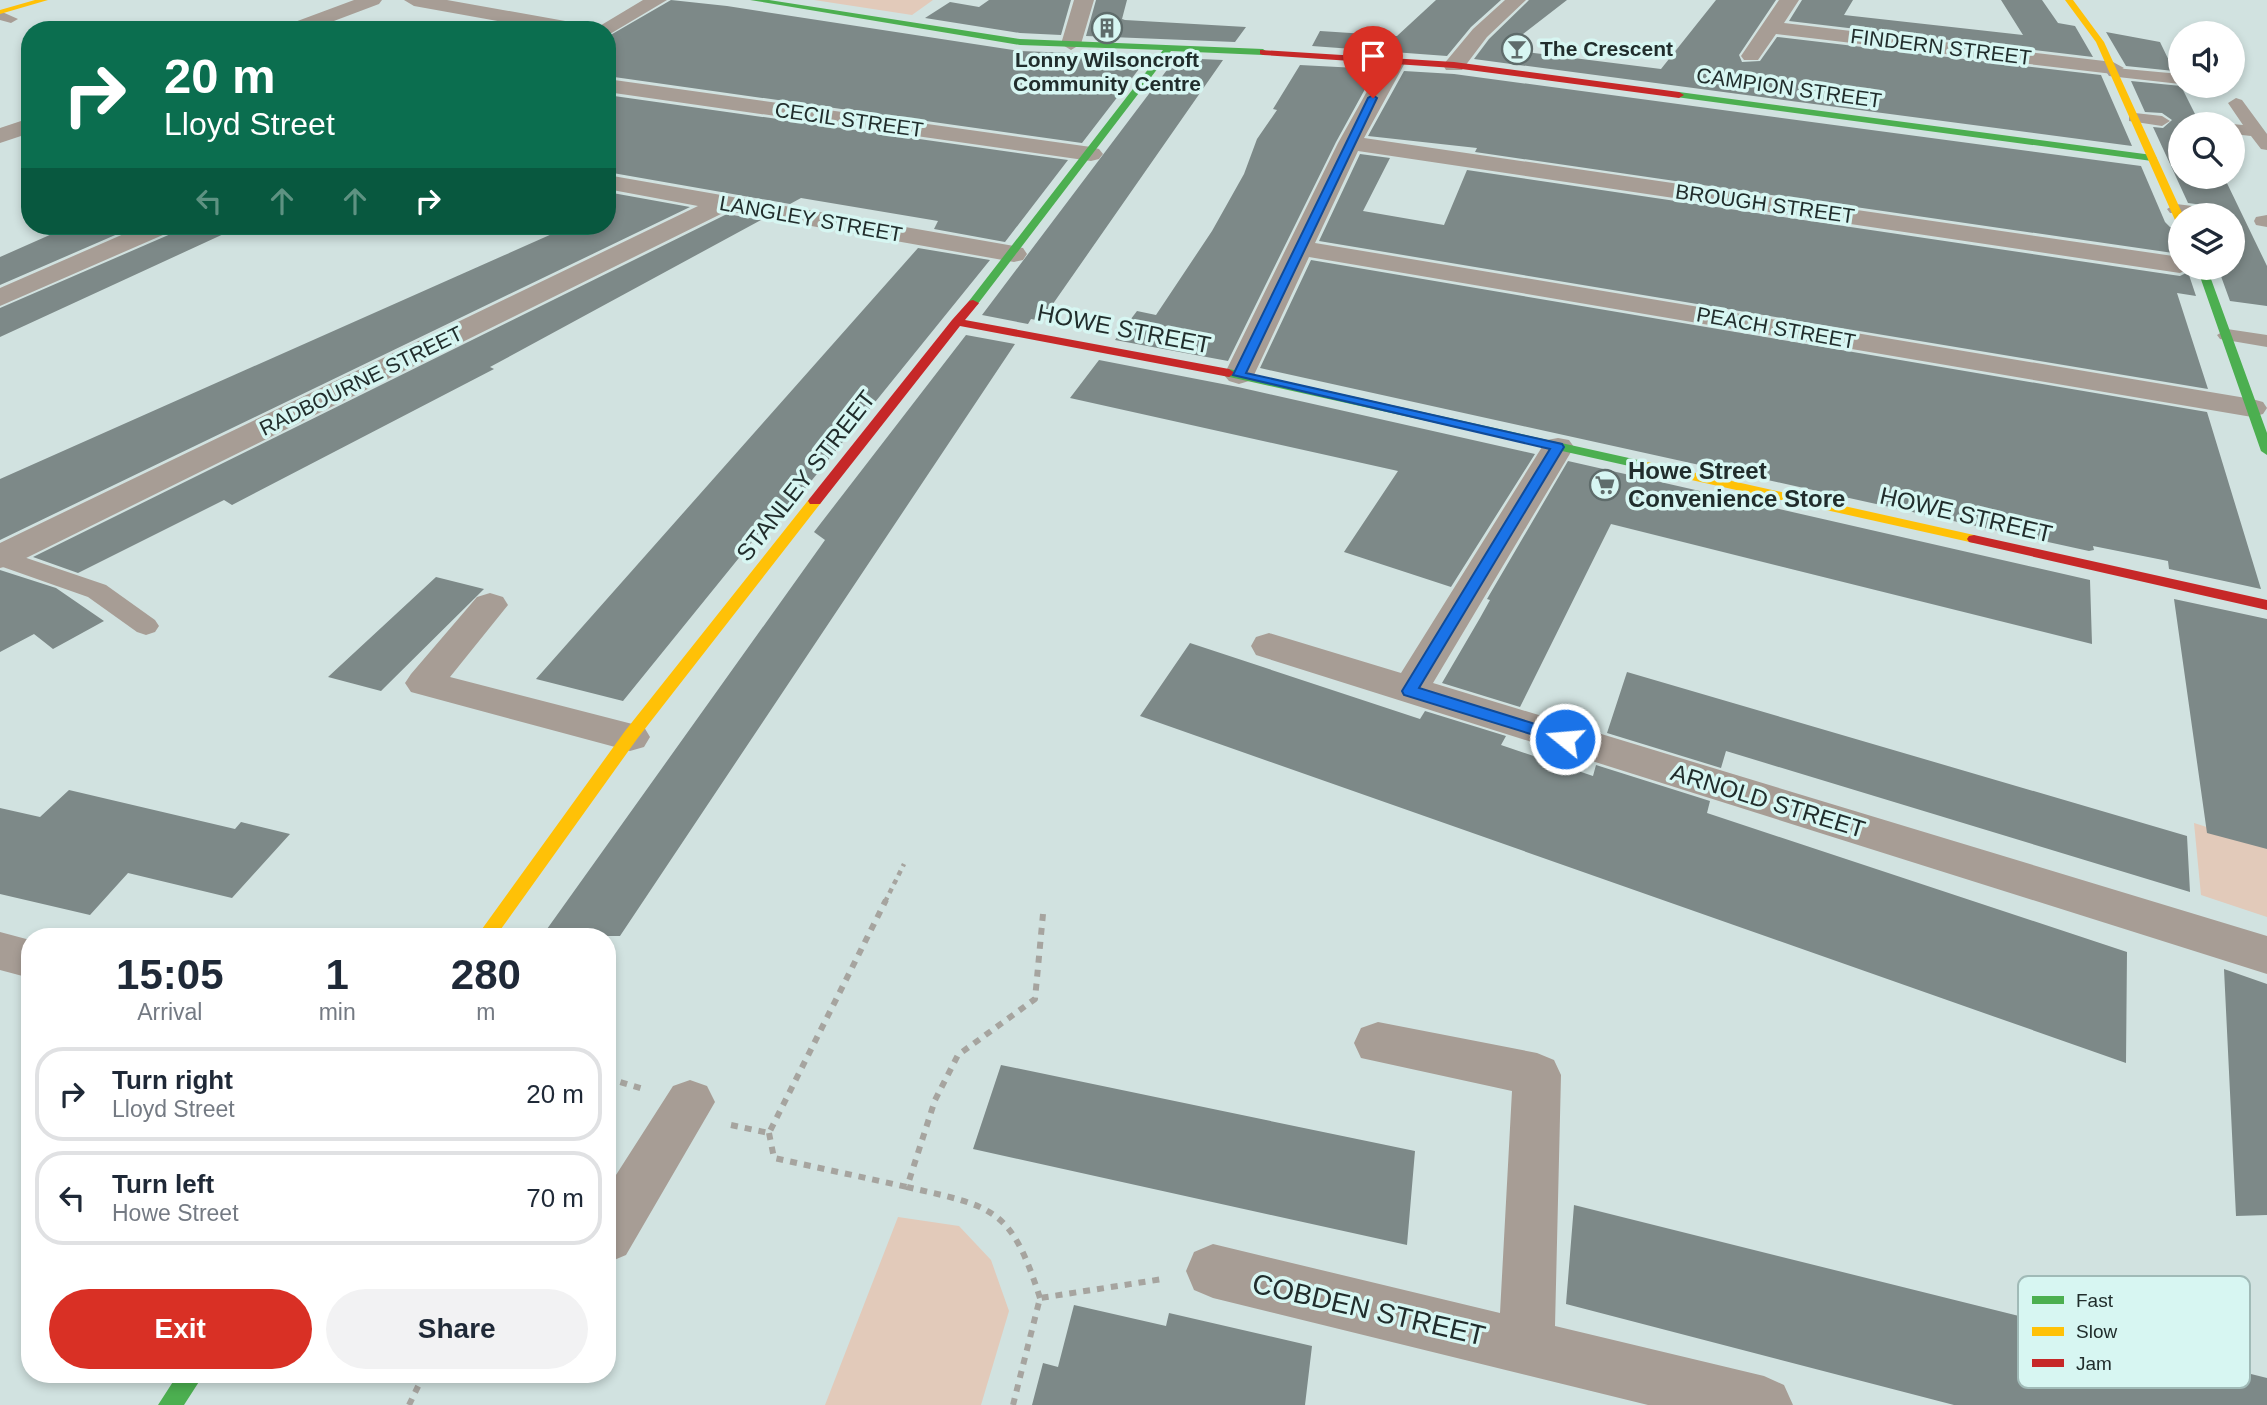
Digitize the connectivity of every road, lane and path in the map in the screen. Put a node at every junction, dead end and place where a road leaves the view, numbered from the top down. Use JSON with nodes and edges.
{"nodes":[{"id":1,"x":44,"y":0,"type":"edge"},
{"id":2,"x":372,"y":0,"type":"edge"},
{"id":3,"x":414,"y":0,"type":"edge"},
{"id":4,"x":657,"y":0,"type":"edge"},
{"id":5,"x":754,"y":0,"type":"edge"},
{"id":6,"x":1084,"y":0,"type":"edge"},
{"id":7,"x":1516,"y":0,"type":"edge"},
{"id":8,"x":1789,"y":0,"type":"edge"},
{"id":9,"x":2069,"y":0,"type":"edge"},
{"id":10,"x":438,"y":2,"type":"edge"},
{"id":11,"x":4,"y":15,"type":"edge"},
{"id":12,"x":308,"y":21,"type":"edge"},
{"id":13,"x":536,"y":21,"type":"edge"},
{"id":14,"x":616,"y":23,"type":"edge"},
{"id":15,"x":1769,"y":27,"type":"junction"},
{"id":16,"x":1071,"y":44,"type":"junction"},
{"id":17,"x":1168,"y":48,"type":"junction"},
{"id":18,"x":1751,"y":56,"type":"dead end"},
{"id":19,"x":1395,"y":61,"type":"junction"},
{"id":20,"x":1454,"y":65,"type":"junction"},
{"id":21,"x":2114,"y":70,"type":"junction"},
{"id":22,"x":2168,"y":77,"type":"edge"},
{"id":23,"x":616,"y":86,"type":"edge"},
{"id":24,"x":2236,"y":103,"type":"dead end"},
{"id":25,"x":2135,"y":118,"type":"junction"},
{"id":26,"x":2162,"y":121,"type":"dead end"},
{"id":27,"x":21,"y":128,"type":"edge"},
{"id":28,"x":2245,"y":133,"type":"edge"},
{"id":29,"x":0,"y":136,"type":"edge"},
{"id":30,"x":2262,"y":138,"type":"edge"},
{"id":31,"x":1350,"y":143,"type":"junction"},
{"id":32,"x":1091,"y":154,"type":"junction"},
{"id":33,"x":2152,"y":158,"type":"junction"},
{"id":34,"x":616,"y":184,"type":"edge"},
{"id":35,"x":2173,"y":203,"type":"edge"},
{"id":36,"x":721,"y":204,"type":"junction"},
{"id":37,"x":143,"y":235,"type":"edge"},
{"id":38,"x":1300,"y":248,"type":"junction"},
{"id":39,"x":1014,"y":254,"type":"junction"},
{"id":40,"x":2168,"y":263,"type":"edge"},
{"id":41,"x":2206,"y":280,"type":"edge"},
{"id":42,"x":0,"y":298,"type":"edge"},
{"id":43,"x":956,"y":322,"type":"junction"},
{"id":44,"x":2227,"y":335,"type":"junction"},
{"id":45,"x":2267,"y":341,"type":"edge"},
{"id":46,"x":1239,"y":375,"type":"junction"},
{"id":47,"x":2252,"y":408,"type":"junction"},
{"id":48,"x":1558,"y":447,"type":"junction"},
{"id":49,"x":2267,"y":451,"type":"edge"},
{"id":50,"x":1,"y":557,"type":"edge"},
{"id":51,"x":2267,"y":605,"type":"edge"},
{"id":52,"x":490,"y":606,"type":"dead end"},
{"id":53,"x":146,"y":626,"type":"dead end"},
{"id":54,"x":1269,"y":646,"type":"dead end"},
{"id":55,"x":1409,"y":691,"type":"junction"},
{"id":56,"x":630,"y":737,"type":"junction"},
{"id":57,"x":904,"y":864,"type":"dead end"},
{"id":58,"x":1043,"y":914,"type":"dead end"},
{"id":59,"x":492,"y":928,"type":"edge"},
{"id":60,"x":0,"y":951,"type":"edge"},
{"id":61,"x":2267,"y":955,"type":"edge"},
{"id":62,"x":21,"y":957,"type":"edge"},
{"id":63,"x":1378,"y":1043,"type":"dead end"},
{"id":64,"x":690,"y":1102,"type":"joint"},
{"id":65,"x":769,"y":1133,"type":"junction"},
{"id":66,"x":907,"y":1186,"type":"junction"},
{"id":67,"x":616,"y":1222,"type":"edge"},
{"id":68,"x":1213,"y":1271,"type":"joint"},
{"id":69,"x":1040,"y":1298,"type":"junction"},
{"id":70,"x":1526,"y":1346,"type":"junction"},
{"id":71,"x":186,"y":1383,"type":"edge"},
{"id":72,"x":420,"y":1383,"type":"edge"},
{"id":73,"x":170,"y":1405,"type":"edge"},
{"id":74,"x":409,"y":1405,"type":"edge"},
{"id":75,"x":1013,"y":1405,"type":"edge"},
{"id":76,"x":1764,"y":1405,"type":"edge"}],
"edges":[{"from":1,"to":11,"type":"street"},
{"from":2,"to":12,"type":"street"},
{"from":3,"to":10,"type":"street"},
{"from":4,"to":14,"type":"street"},
{"from":5,"to":16,"type":"street","name":"CAMPION STREET"},
{"from":6,"to":16,"type":"street"},
{"from":7,"to":20,"type":"street"},
{"from":8,"to":15,"type":"street"},
{"from":9,"to":21,"type":"street"},
{"from":10,"to":13,"type":"street"},
{"from":15,"to":18,"type":"street"},
{"from":15,"to":21,"type":"street","name":"FINDERN STREET"},
{"from":16,"to":17,"type":"street","name":"CAMPION STREET"},
{"from":17,"to":19,"type":"street","name":"CAMPION STREET"},
{"from":17,"to":32,"type":"street","name":"STANLEY STREET"},
{"from":19,"to":20,"type":"street","name":"CAMPION STREET"},
{"from":19,"to":31,"type":"street"},
{"from":20,"to":33,"type":"street","name":"CAMPION STREET"},
{"from":21,"to":22,"type":"lane"},
{"from":21,"to":25,"type":"street"},
{"from":23,"to":32,"type":"street","name":"CECIL STREET"},
{"from":24,"to":30,"type":"lane"},
{"from":25,"to":26,"type":"lane"},
{"from":25,"to":33,"type":"street"},
{"from":27,"to":29,"type":"street"},
{"from":28,"to":30,"type":"lane"},
{"from":31,"to":38,"type":"street"},
{"from":31,"to":40,"type":"street","name":"BROUGH STREET"},
{"from":32,"to":39,"type":"street","name":"STANLEY STREET"},
{"from":33,"to":35,"type":"street"},
{"from":34,"to":36,"type":"street","name":"LANGLEY STREET"},
{"from":36,"to":39,"type":"street","name":"LANGLEY STREET"},
{"from":36,"to":50,"type":"street","name":"RADBOURNE STREET"},
{"from":37,"to":42,"type":"street"},
{"from":38,"to":46,"type":"street"},
{"from":38,"to":47,"type":"street","name":"PEACH STREET"},
{"from":39,"to":43,"type":"street","name":"STANLEY STREET"},
{"from":41,"to":44,"type":"street"},
{"from":43,"to":46,"type":"street","name":"HOWE STREET"},
{"from":43,"to":56,"type":"street","name":"STANLEY STREET"},
{"from":44,"to":45,"type":"lane"},
{"from":44,"to":47,"type":"street"},
{"from":46,"to":48,"type":"street","name":"HOWE STREET"},
{"from":47,"to":49,"type":"street"},
{"from":48,"to":51,"type":"street","name":"HOWE STREET"},
{"from":48,"to":55,"type":"street"},
{"from":50,"to":53,"type":"lane"},
{"from":52,"to":56,"type":"street"},
{"from":54,"to":55,"type":"street","name":"ARNOLD STREET"},
{"from":55,"to":61,"type":"street","name":"ARNOLD STREET"},
{"from":56,"to":59,"type":"street","name":"STANLEY STREET"},
{"from":57,"to":65,"type":"path"},
{"from":58,"to":66,"type":"path"},
{"from":60,"to":62,"type":"street"},
{"from":63,"to":70,"type":"street"},
{"from":64,"to":65,"type":"path"},
{"from":64,"to":67,"type":"street"},
{"from":65,"to":66,"type":"path"},
{"from":66,"to":69,"type":"path"},
{"from":68,"to":69,"type":"path"},
{"from":68,"to":70,"type":"street","name":"COBDEN STREET"},
{"from":69,"to":75,"type":"path"},
{"from":70,"to":76,"type":"street","name":"COBDEN STREET"},
{"from":71,"to":73,"type":"street"},
{"from":72,"to":74,"type":"path"}]}
